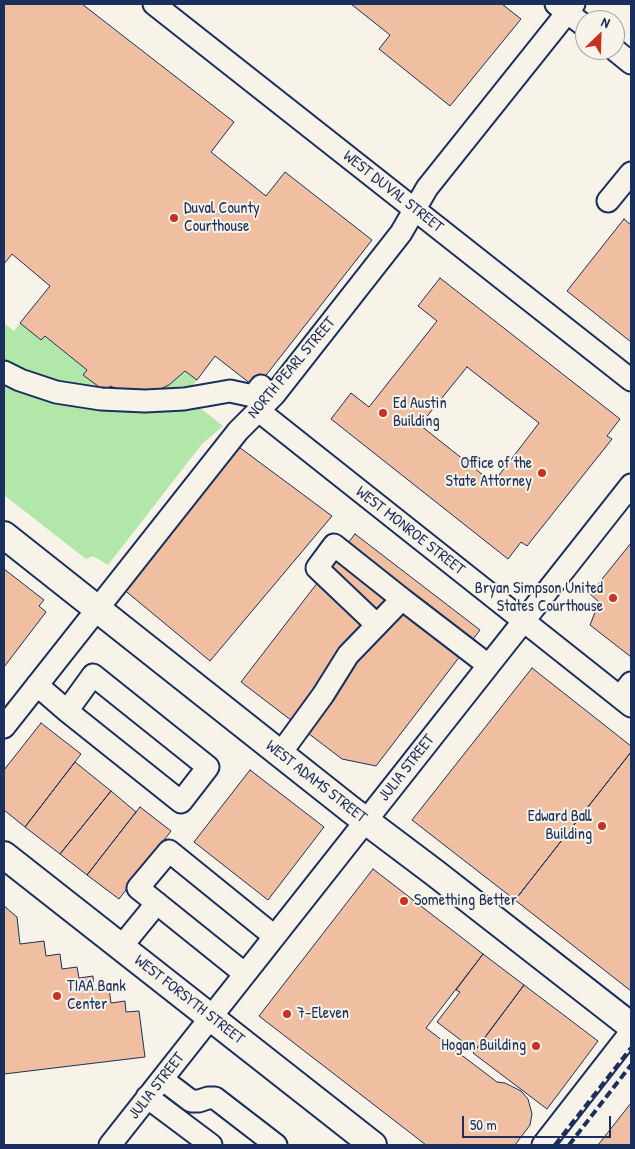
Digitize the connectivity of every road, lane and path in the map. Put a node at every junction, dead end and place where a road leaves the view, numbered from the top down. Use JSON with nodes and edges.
{"nodes":[{"id":1,"x":154,"y":4,"type":"edge"},
{"id":2,"x":566,"y":7,"type":"edge"},
{"id":3,"x":575,"y":16,"type":"edge"},
{"id":4,"x":631,"y":173,"type":"edge"},
{"id":5,"x":608,"y":201,"type":"dead end"},
{"id":6,"x":414,"y":209,"type":"junction"},
{"id":7,"x":4,"y":372,"type":"edge"},
{"id":8,"x":631,"y":380,"type":"edge"},
{"id":9,"x":261,"y":386,"type":"dead end"},
{"id":10,"x":259,"y":411,"type":"junction"},
{"id":11,"x":631,"y":485,"type":"edge"},
{"id":12,"x":4,"y":535,"type":"edge"},
{"id":13,"x":402,"y":599,"type":"junction"},
{"id":14,"x":97,"y":609,"type":"junction"},
{"id":15,"x":523,"y":620,"type":"junction"},
{"id":16,"x":377,"y":625,"type":"junction"},
{"id":17,"x":488,"y":665,"type":"junction"},
{"id":18,"x":36,"y":685,"type":"junction"},
{"id":19,"x":627,"y":695,"type":"edge"},
{"id":20,"x":67,"y":711,"type":"junction"},
{"id":21,"x":4,"y":727,"type":"edge"},
{"id":22,"x":280,"y":754,"type":"junction"},
{"id":23,"x":366,"y":821,"type":"junction"},
{"id":24,"x":4,"y":855,"type":"edge"},
{"id":25,"x":157,"y":904,"type":"junction"},
{"id":26,"x":274,"y":936,"type":"junction"},
{"id":27,"x":121,"y":947,"type":"junction"},
{"id":28,"x":245,"y":974,"type":"junction"},
{"id":29,"x":211,"y":1017,"type":"junction"},
{"id":30,"x":631,"y":1026,"type":"edge"},
{"id":31,"x":631,"y":1032,"type":"edge"},
{"id":32,"x":162,"y":1079,"type":"junction"},
{"id":33,"x":147,"y":1097,"type":"junction"},
{"id":34,"x":110,"y":1145,"type":"edge"},
{"id":35,"x":211,"y":1145,"type":"edge"},
{"id":36,"x":276,"y":1145,"type":"edge"},
{"id":37,"x":373,"y":1145,"type":"edge"},
{"id":38,"x":543,"y":1145,"type":"edge"}],
"edges":[{"from":1,"to":6,"type":"street","name":"WEST DUVAL STREET"},
{"from":2,"to":3,"type":"street"},
{"from":2,"to":6,"type":"street","name":"NORTH PEARL STREET"},
{"from":4,"to":5,"type":"street"},
{"from":6,"to":8,"type":"street","name":"WEST DUVAL STREET"},
{"from":6,"to":10,"type":"street","name":"NORTH PEARL STREET"},
{"from":7,"to":9,"type":"street"},
{"from":10,"to":14,"type":"street","name":"NORTH PEARL STREET"},
{"from":10,"to":15,"type":"street","name":"WEST MONROE STREET"},
{"from":11,"to":15,"type":"street","name":"JULIA STREET"},
{"from":12,"to":14,"type":"main road","name":"WEST ADAMS STREET"},
{"from":13,"to":16,"type":"street"},
{"from":13,"to":16,"type":"street"},
{"from":13,"to":17,"type":"street"},
{"from":14,"to":18,"type":"street","name":"NORTH PEARL STREET"},
{"from":14,"to":22,"type":"main road","name":"WEST ADAMS STREET"},
{"from":15,"to":17,"type":"street","name":"JULIA STREET"},
{"from":15,"to":19,"type":"street","name":"WEST MONROE STREET"},
{"from":16,"to":22,"type":"street"},
{"from":17,"to":23,"type":"street","name":"JULIA STREET"},
{"from":18,"to":20,"type":"street"},
{"from":18,"to":21,"type":"street","name":"NORTH PEARL STREET"},
{"from":20,"to":20,"type":"street"},
{"from":22,"to":23,"type":"main road","name":"WEST ADAMS STREET"},
{"from":23,"to":26,"type":"street","name":"JULIA STREET"},
{"from":23,"to":30,"type":"main road","name":"WEST ADAMS STREET"},
{"from":24,"to":27,"type":"main road","name":"WEST FORSYTH STREET"},
{"from":25,"to":26,"type":"street"},
{"from":25,"to":27,"type":"street"},
{"from":25,"to":28,"type":"street"},
{"from":26,"to":28,"type":"street","name":"JULIA STREET"},
{"from":27,"to":29,"type":"main road","name":"WEST FORSYTH STREET"},
{"from":28,"to":29,"type":"street","name":"JULIA STREET"},
{"from":29,"to":32,"type":"street","name":"JULIA STREET"},
{"from":29,"to":37,"type":"main road","name":"WEST FORSYTH STREET"},
{"from":31,"to":38,"type":"street"},
{"from":32,"to":33,"type":"street","name":"JULIA STREET"},
{"from":32,"to":36,"type":"street"},
{"from":33,"to":34,"type":"street","name":"JULIA STREET"},
{"from":33,"to":35,"type":"street"}]}
